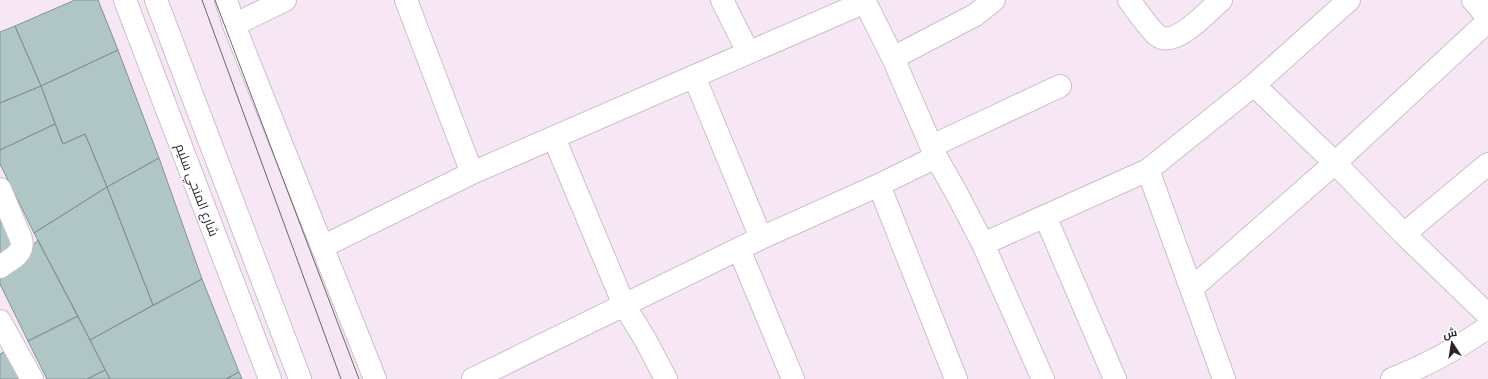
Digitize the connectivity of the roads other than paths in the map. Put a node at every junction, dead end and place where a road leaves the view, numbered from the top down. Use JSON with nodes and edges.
{"nodes":[{"id":1,"x":125,"y":0,"type":"edge"},
{"id":2,"x":156,"y":0,"type":"edge"},
{"id":3,"x":226,"y":0,"type":"edge"},
{"id":4,"x":285,"y":0,"type":"edge"},
{"id":5,"x":406,"y":0,"type":"edge"},
{"id":6,"x":722,"y":0,"type":"edge"},
{"id":7,"x":994,"y":0,"type":"edge"},
{"id":8,"x":1129,"y":0,"type":"edge"},
{"id":9,"x":1221,"y":0,"type":"edge"},
{"id":10,"x":1349,"y":0,"type":"edge"},
{"id":11,"x":1473,"y":0,"type":"edge"},
{"id":12,"x":864,"y":1,"type":"edge"},
{"id":13,"x":1488,"y":20,"type":"edge"},
{"id":14,"x":234,"y":25,"type":"junction"},
{"id":15,"x":748,"y":52,"type":"junction"},
{"id":16,"x":893,"y":58,"type":"junction"},
{"id":17,"x":694,"y":76,"type":"junction"},
{"id":18,"x":1254,"y":85,"type":"junction"},
{"id":19,"x":1060,"y":86,"type":"dead end"},
{"id":20,"x":554,"y":138,"type":"junction"},
{"id":21,"x":934,"y":152,"type":"junction"},
{"id":22,"x":1335,"y":163,"type":"junction"},
{"id":23,"x":1488,"y":164,"type":"edge"},
{"id":24,"x":1148,"y":170,"type":"junction"},
{"id":25,"x":472,"y":173,"type":"junction"},
{"id":26,"x":879,"y":185,"type":"junction"},
{"id":27,"x":0,"y":189,"type":"edge"},
{"id":28,"x":1044,"y":216,"type":"junction"},
{"id":29,"x":1404,"y":234,"type":"junction"},
{"id":30,"x":761,"y":238,"type":"junction"},
{"id":31,"x":983,"y":244,"type":"junction"},
{"id":32,"x":322,"y":247,"type":"junction"},
{"id":33,"x":739,"y":249,"type":"junction"},
{"id":34,"x":0,"y":267,"type":"edge"},
{"id":35,"x":1191,"y":289,"type":"junction"},
{"id":36,"x":624,"y":305,"type":"junction"},
{"id":37,"x":1488,"y":315,"type":"edge"},
{"id":38,"x":0,"y":321,"type":"edge"},
{"id":39,"x":1488,"y":327,"type":"edge"},
{"id":40,"x":32,"y":379,"type":"edge"},
{"id":41,"x":270,"y":379,"type":"edge"},
{"id":42,"x":300,"y":379,"type":"edge"},
{"id":43,"x":375,"y":379,"type":"edge"},
{"id":44,"x":472,"y":379,"type":"edge"},
{"id":45,"x":666,"y":379,"type":"edge"},
{"id":46,"x":793,"y":379,"type":"edge"},
{"id":47,"x":956,"y":379,"type":"edge"},
{"id":48,"x":1044,"y":379,"type":"edge"},
{"id":49,"x":1115,"y":379,"type":"edge"},
{"id":50,"x":1224,"y":379,"type":"edge"},
{"id":51,"x":1392,"y":379,"type":"edge"}],
"edges":[{"from":1,"to":41,"type":"street","name":"شارع المنجي سليم"},
{"from":2,"to":42,"type":"street"},
{"from":3,"to":14,"type":"street"},
{"from":4,"to":14,"type":"street"},
{"from":5,"to":25,"type":"street"},
{"from":6,"to":15,"type":"street"},
{"from":7,"to":16,"type":"street"},
{"from":8,"to":9,"type":"street"},
{"from":10,"to":18,"type":"street"},
{"from":11,"to":13,"type":"street"},
{"from":12,"to":15,"type":"street"},
{"from":12,"to":16,"type":"street"},
{"from":13,"to":22,"type":"street"},
{"from":14,"to":32,"type":"street"},
{"from":15,"to":17,"type":"street"},
{"from":16,"to":21,"type":"street"},
{"from":17,"to":20,"type":"street"},
{"from":17,"to":30,"type":"street"},
{"from":18,"to":22,"type":"street"},
{"from":18,"to":24,"type":"street"},
{"from":19,"to":21,"type":"street"},
{"from":20,"to":25,"type":"street"},
{"from":20,"to":36,"type":"street"},
{"from":21,"to":26,"type":"street"},
{"from":21,"to":31,"type":"street"},
{"from":22,"to":29,"type":"street"},
{"from":22,"to":35,"type":"street"},
{"from":23,"to":29,"type":"street"},
{"from":24,"to":28,"type":"street"},
{"from":24,"to":35,"type":"street"},
{"from":25,"to":32,"type":"street"},
{"from":26,"to":30,"type":"street"},
{"from":26,"to":47,"type":"street"},
{"from":27,"to":34,"type":"street"},
{"from":28,"to":31,"type":"street"},
{"from":28,"to":49,"type":"street"},
{"from":29,"to":37,"type":"street"},
{"from":30,"to":33,"type":"street"},
{"from":31,"to":48,"type":"street"},
{"from":32,"to":43,"type":"street"},
{"from":33,"to":36,"type":"street"},
{"from":33,"to":46,"type":"street"},
{"from":35,"to":50,"type":"street"},
{"from":36,"to":44,"type":"street"},
{"from":36,"to":45,"type":"street"},
{"from":38,"to":40,"type":"street"},
{"from":39,"to":51,"type":"street"}]}
